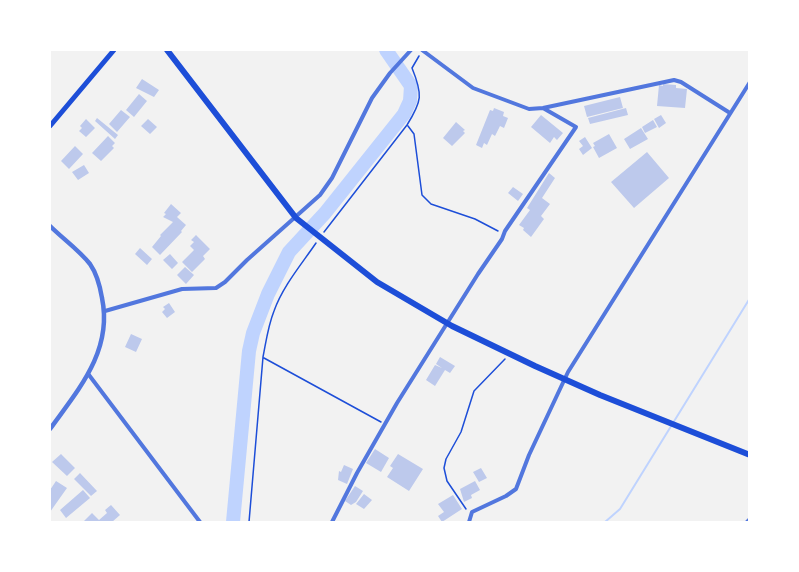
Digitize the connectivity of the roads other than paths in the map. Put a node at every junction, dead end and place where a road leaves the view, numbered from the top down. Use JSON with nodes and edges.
{"nodes":[{"id":1,"x":114,"y":50,"type":"edge"},
{"id":2,"x":167,"y":50,"type":"edge"},
{"id":3,"x":411,"y":50,"type":"edge"},
{"id":4,"x":422,"y":50,"type":"edge"},
{"id":5,"x":750,"y":82,"type":"edge"},
{"id":6,"x":543,"y":108,"type":"junction"},
{"id":7,"x":730,"y":113,"type":"junction"},
{"id":8,"x":50,"y":126,"type":"edge"},
{"id":9,"x":296,"y":219,"type":"junction"},
{"id":10,"x":50,"y":226,"type":"edge"},
{"id":11,"x":105,"y":310,"type":"junction"},
{"id":12,"x":447,"y":323,"type":"junction"},
{"id":13,"x":89,"y":375,"type":"junction"},
{"id":14,"x":565,"y":378,"type":"junction"},
{"id":15,"x":50,"y":429,"type":"edge"},
{"id":16,"x":750,"y":455,"type":"edge"},
{"id":17,"x":200,"y":522,"type":"edge"},
{"id":18,"x":332,"y":522,"type":"edge"},
{"id":19,"x":469,"y":522,"type":"edge"}],
"edges":[{"from":1,"to":8,"type":"main road"},
{"from":2,"to":9,"type":"main road"},
{"from":3,"to":9,"type":"street"},
{"from":4,"to":6,"type":"street"},
{"from":5,"to":7,"type":"street"},
{"from":6,"to":7,"type":"street"},
{"from":6,"to":12,"type":"street"},
{"from":7,"to":14,"type":"street"},
{"from":9,"to":11,"type":"street"},
{"from":9,"to":12,"type":"main road"},
{"from":10,"to":11,"type":"street"},
{"from":11,"to":13,"type":"street"},
{"from":12,"to":14,"type":"main road"},
{"from":12,"to":18,"type":"street"},
{"from":13,"to":15,"type":"street"},
{"from":13,"to":17,"type":"street"},
{"from":14,"to":16,"type":"main road"},
{"from":14,"to":19,"type":"street"}]}
